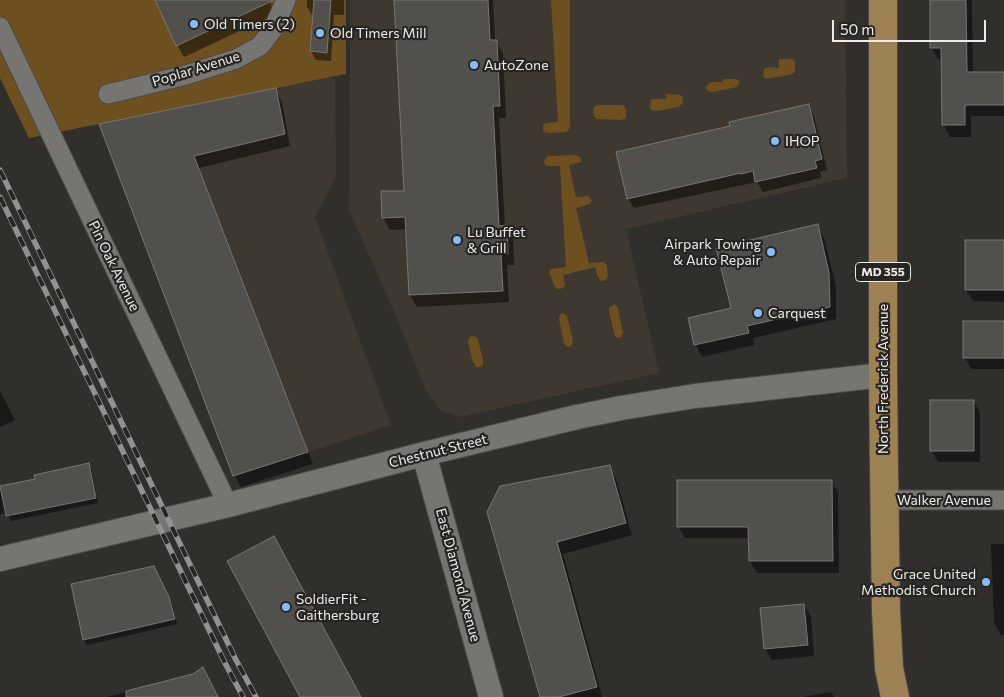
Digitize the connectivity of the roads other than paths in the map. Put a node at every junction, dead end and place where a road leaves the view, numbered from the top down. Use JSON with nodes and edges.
{"nodes":[{"id":1,"x":286,"y":0,"type":"edge"},
{"id":2,"x":883,"y":0,"type":"edge"},
{"id":3,"x":0,"y":27,"type":"edge"},
{"id":4,"x":108,"y":94,"type":"dead end"},
{"id":5,"x":883,"y":375,"type":"junction"},
{"id":6,"x":424,"y":454,"type":"junction"},
{"id":7,"x":884,"y":500,"type":"junction"},
{"id":8,"x":1004,"y":500,"type":"edge"},
{"id":9,"x":228,"y":505,"type":"junction"},
{"id":10,"x":0,"y":559,"type":"edge"},
{"id":11,"x":889,"y":668,"type":"junction"},
{"id":12,"x":491,"y":697,"type":"edge"},
{"id":13,"x":876,"y":697,"type":"edge"},
{"id":14,"x":895,"y":697,"type":"edge"}],
"edges":[{"from":1,"to":4,"type":"street","name":"Poplar Avenue"},
{"from":2,"to":5,"type":"main road","name":"North Frederick Avenue","number":"MD 355"},
{"from":3,"to":9,"type":"street","name":"Pin Oak Avenue"},
{"from":5,"to":6,"type":"street","name":"Chestnut Street"},
{"from":5,"to":7,"type":"main road","name":"North Frederick Avenue","number":"MD 355"},
{"from":6,"to":9,"type":"street","name":"Chestnut Street"},
{"from":6,"to":12,"type":"street","name":"East Diamond Avenue"},
{"from":7,"to":8,"type":"street","name":"Walker Avenue"},
{"from":7,"to":11,"type":"main road","name":"North Frederick Avenue","number":"MD 355"},
{"from":9,"to":10,"type":"street","name":"Chestnut Street"},
{"from":11,"to":13,"type":"main road","name":"North Frederick Avenue","number":"MD 355"},
{"from":11,"to":14,"type":"main road","name":"North Frederick Avenue","number":"MD 355"}]}
